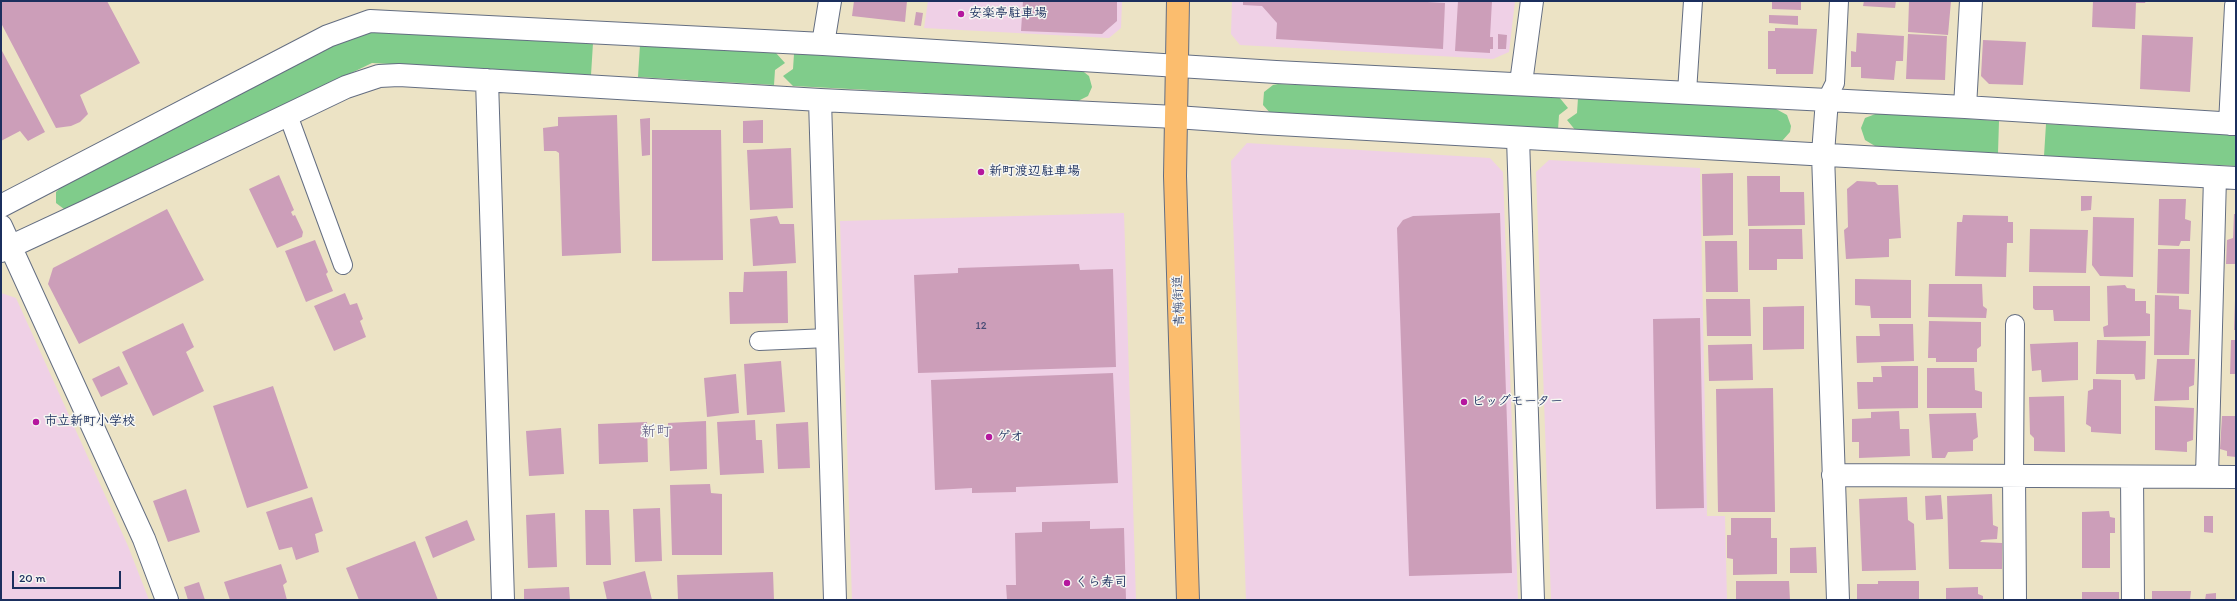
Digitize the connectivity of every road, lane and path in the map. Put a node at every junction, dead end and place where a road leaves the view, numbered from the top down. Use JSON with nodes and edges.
{"nodes":[{"id":1,"x":830,"y":1,"type":"edge"},
{"id":2,"x":1178,"y":1,"type":"edge"},
{"id":3,"x":1532,"y":1,"type":"edge"},
{"id":4,"x":1693,"y":1,"type":"edge"},
{"id":5,"x":1839,"y":1,"type":"edge"},
{"id":6,"x":1972,"y":1,"type":"edge"},
{"id":7,"x":2236,"y":6,"type":"edge"},
{"id":8,"x":824,"y":44,"type":"junction"},
{"id":9,"x":1177,"y":66,"type":"junction"},
{"id":10,"x":487,"y":80,"type":"junction"},
{"id":11,"x":1521,"y":83,"type":"junction"},
{"id":12,"x":1687,"y":92,"type":"junction"},
{"id":13,"x":820,"y":100,"type":"junction"},
{"id":14,"x":1827,"y":100,"type":"junction"},
{"id":15,"x":1965,"y":107,"type":"junction"},
{"id":16,"x":288,"y":115,"type":"junction"},
{"id":17,"x":1176,"y":117,"type":"junction"},
{"id":18,"x":2233,"y":124,"type":"edge"},
{"id":19,"x":1518,"y":138,"type":"junction"},
{"id":20,"x":1823,"y":154,"type":"junction"},
{"id":21,"x":2215,"y":177,"type":"junction"},
{"id":22,"x":2236,"y":178,"type":"edge"},
{"id":23,"x":1,"y":206,"type":"edge"},
{"id":24,"x":1,"y":226,"type":"edge"},
{"id":25,"x":5,"y":249,"type":"edge"},
{"id":26,"x":343,"y":265,"type":"dead end"},
{"id":27,"x":2015,"y":324,"type":"dead end"},
{"id":28,"x":828,"y":338,"type":"junction"},
{"id":29,"x":759,"y":341,"type":"dead end"},
{"id":30,"x":1833,"y":475,"type":"junction"},
{"id":31,"x":2014,"y":476,"type":"junction"},
{"id":32,"x":2207,"y":476,"type":"junction"},
{"id":33,"x":2132,"y":477,"type":"junction"},
{"id":34,"x":2236,"y":477,"type":"edge"},
{"id":35,"x":167,"y":600,"type":"edge"},
{"id":36,"x":503,"y":600,"type":"edge"},
{"id":37,"x":835,"y":600,"type":"edge"},
{"id":38,"x":1188,"y":600,"type":"edge"},
{"id":39,"x":1533,"y":600,"type":"edge"},
{"id":40,"x":1838,"y":600,"type":"edge"},
{"id":41,"x":2015,"y":600,"type":"edge"},
{"id":42,"x":2133,"y":600,"type":"edge"}],
"edges":[{"from":1,"to":8,"type":"street"},
{"from":2,"to":9,"type":"main road","name":"青梅街道"},
{"from":3,"to":11,"type":"street"},
{"from":4,"to":12,"type":"lane"},
{"from":5,"to":14,"type":"lane"},
{"from":6,"to":15,"type":"street"},
{"from":7,"to":18,"type":"street"},
{"from":8,"to":9,"type":"street"},
{"from":8,"to":23,"type":"street"},
{"from":9,"to":11,"type":"street"},
{"from":9,"to":17,"type":"main road","name":"青梅街道"},
{"from":10,"to":13,"type":"street"},
{"from":10,"to":16,"type":"street"},
{"from":10,"to":36,"type":"street"},
{"from":11,"to":12,"type":"street"},
{"from":12,"to":14,"type":"street"},
{"from":13,"to":17,"type":"street"},
{"from":13,"to":28,"type":"street"},
{"from":14,"to":15,"type":"street"},
{"from":14,"to":20,"type":"street"},
{"from":15,"to":18,"type":"street"},
{"from":16,"to":25,"type":"street"},
{"from":16,"to":26,"type":"lane"},
{"from":17,"to":19,"type":"street"},
{"from":17,"to":38,"type":"main road","name":"青梅街道"},
{"from":19,"to":20,"type":"street"},
{"from":19,"to":39,"type":"street"},
{"from":20,"to":21,"type":"street"},
{"from":20,"to":30,"type":"street"},
{"from":21,"to":22,"type":"street"},
{"from":21,"to":32,"type":"street"},
{"from":24,"to":25,"type":"street"},
{"from":25,"to":35,"type":"street"},
{"from":27,"to":31,"type":"lane"},
{"from":28,"to":29,"type":"lane"},
{"from":28,"to":37,"type":"street"},
{"from":30,"to":31,"type":"street"},
{"from":30,"to":40,"type":"street"},
{"from":31,"to":33,"type":"street"},
{"from":31,"to":41,"type":"street"},
{"from":32,"to":33,"type":"street"},
{"from":32,"to":34,"type":"street"},
{"from":33,"to":42,"type":"street"}]}
